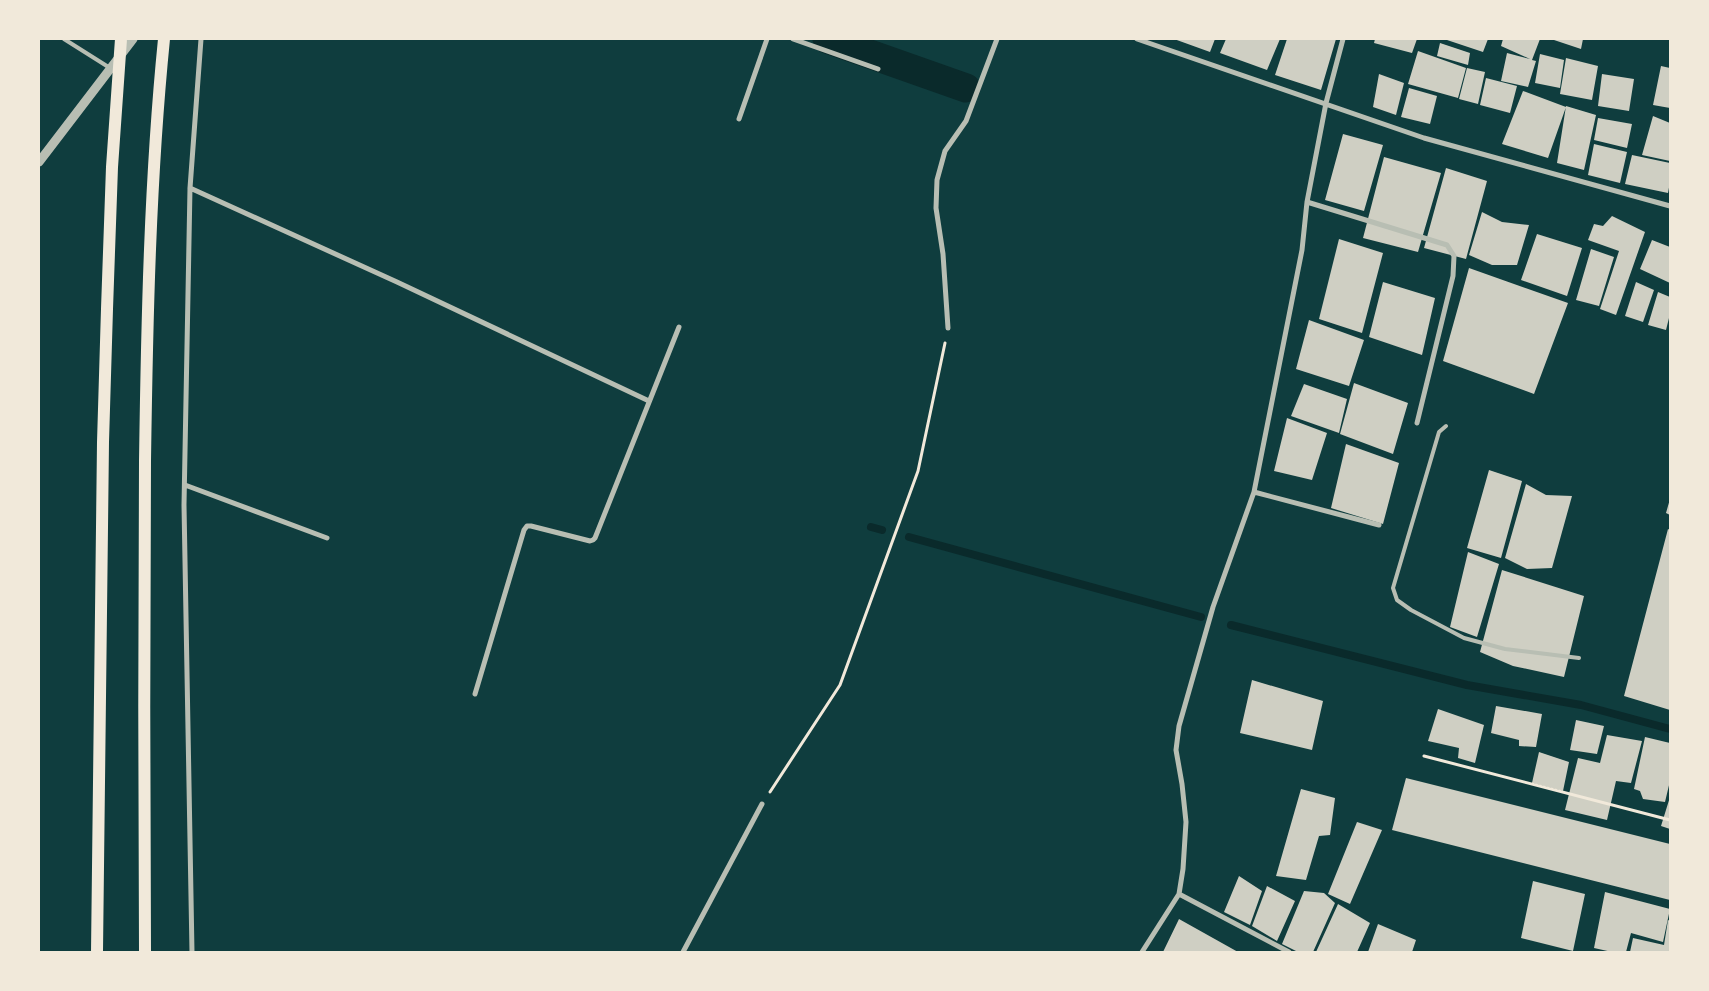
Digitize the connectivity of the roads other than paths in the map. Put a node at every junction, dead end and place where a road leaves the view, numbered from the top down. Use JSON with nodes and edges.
{"nodes":[{"id":1,"x":64,"y":39,"type":"edge"},
{"id":2,"x":122,"y":39,"type":"edge"},
{"id":3,"x":133,"y":39,"type":"edge"},
{"id":4,"x":164,"y":39,"type":"edge"},
{"id":5,"x":201,"y":39,"type":"edge"},
{"id":6,"x":767,"y":39,"type":"edge"},
{"id":7,"x":793,"y":39,"type":"edge"},
{"id":8,"x":997,"y":39,"type":"edge"},
{"id":9,"x":1137,"y":39,"type":"edge"},
{"id":10,"x":1343,"y":39,"type":"edge"},
{"id":11,"x":110,"y":68,"type":"junction"},
{"id":12,"x":878,"y":69,"type":"dead end"},
{"id":13,"x":1326,"y":103,"type":"junction"},
{"id":14,"x":738,"y":119,"type":"dead end"},
{"id":15,"x":39,"y":162,"type":"edge"},
{"id":16,"x":190,"y":188,"type":"junction"},
{"id":17,"x":1307,"y":202,"type":"junction"},
{"id":18,"x":1670,"y":206,"type":"edge"},
{"id":19,"x":679,"y":328,"type":"dead end"},
{"id":20,"x":948,"y":328,"type":"road end"},
{"id":21,"x":649,"y":401,"type":"junction"},
{"id":22,"x":1417,"y":423,"type":"dead end"},
{"id":23,"x":1446,"y":426,"type":"dead end"},
{"id":24,"x":185,"y":484,"type":"junction"},
{"id":25,"x":1254,"y":492,"type":"junction"},
{"id":26,"x":1379,"y":525,"type":"dead end"},
{"id":27,"x":327,"y":538,"type":"dead end"},
{"id":28,"x":1579,"y":658,"type":"dead end"},
{"id":29,"x":475,"y":694,"type":"dead end"},
{"id":30,"x":762,"y":804,"type":"road end"},
{"id":31,"x":1179,"y":894,"type":"junction"},
{"id":32,"x":97,"y":952,"type":"edge"},
{"id":33,"x":145,"y":952,"type":"edge"},
{"id":34,"x":192,"y":952,"type":"edge"},
{"id":35,"x":683,"y":952,"type":"edge"},
{"id":36,"x":1142,"y":952,"type":"edge"},
{"id":37,"x":1289,"y":952,"type":"edge"}],
"edges":[{"from":1,"to":11,"type":"lane"},
{"from":2,"to":32,"type":"main road"},
{"from":3,"to":11,"type":"street"},
{"from":4,"to":33,"type":"main road"},
{"from":5,"to":16,"type":"street"},
{"from":6,"to":14,"type":"street"},
{"from":7,"to":12,"type":"street"},
{"from":8,"to":20,"type":"street"},
{"from":9,"to":13,"type":"street"},
{"from":10,"to":13,"type":"street"},
{"from":11,"to":15,"type":"street"},
{"from":13,"to":17,"type":"street"},
{"from":13,"to":18,"type":"street"},
{"from":16,"to":21,"type":"street"},
{"from":16,"to":24,"type":"street"},
{"from":17,"to":22,"type":"street"},
{"from":17,"to":25,"type":"street"},
{"from":19,"to":21,"type":"street"},
{"from":21,"to":29,"type":"street"},
{"from":23,"to":28,"type":"lane"},
{"from":24,"to":27,"type":"street"},
{"from":24,"to":34,"type":"street"},
{"from":25,"to":26,"type":"street"},
{"from":25,"to":31,"type":"street"},
{"from":30,"to":35,"type":"street"},
{"from":31,"to":36,"type":"street"},
{"from":31,"to":37,"type":"street"}]}
